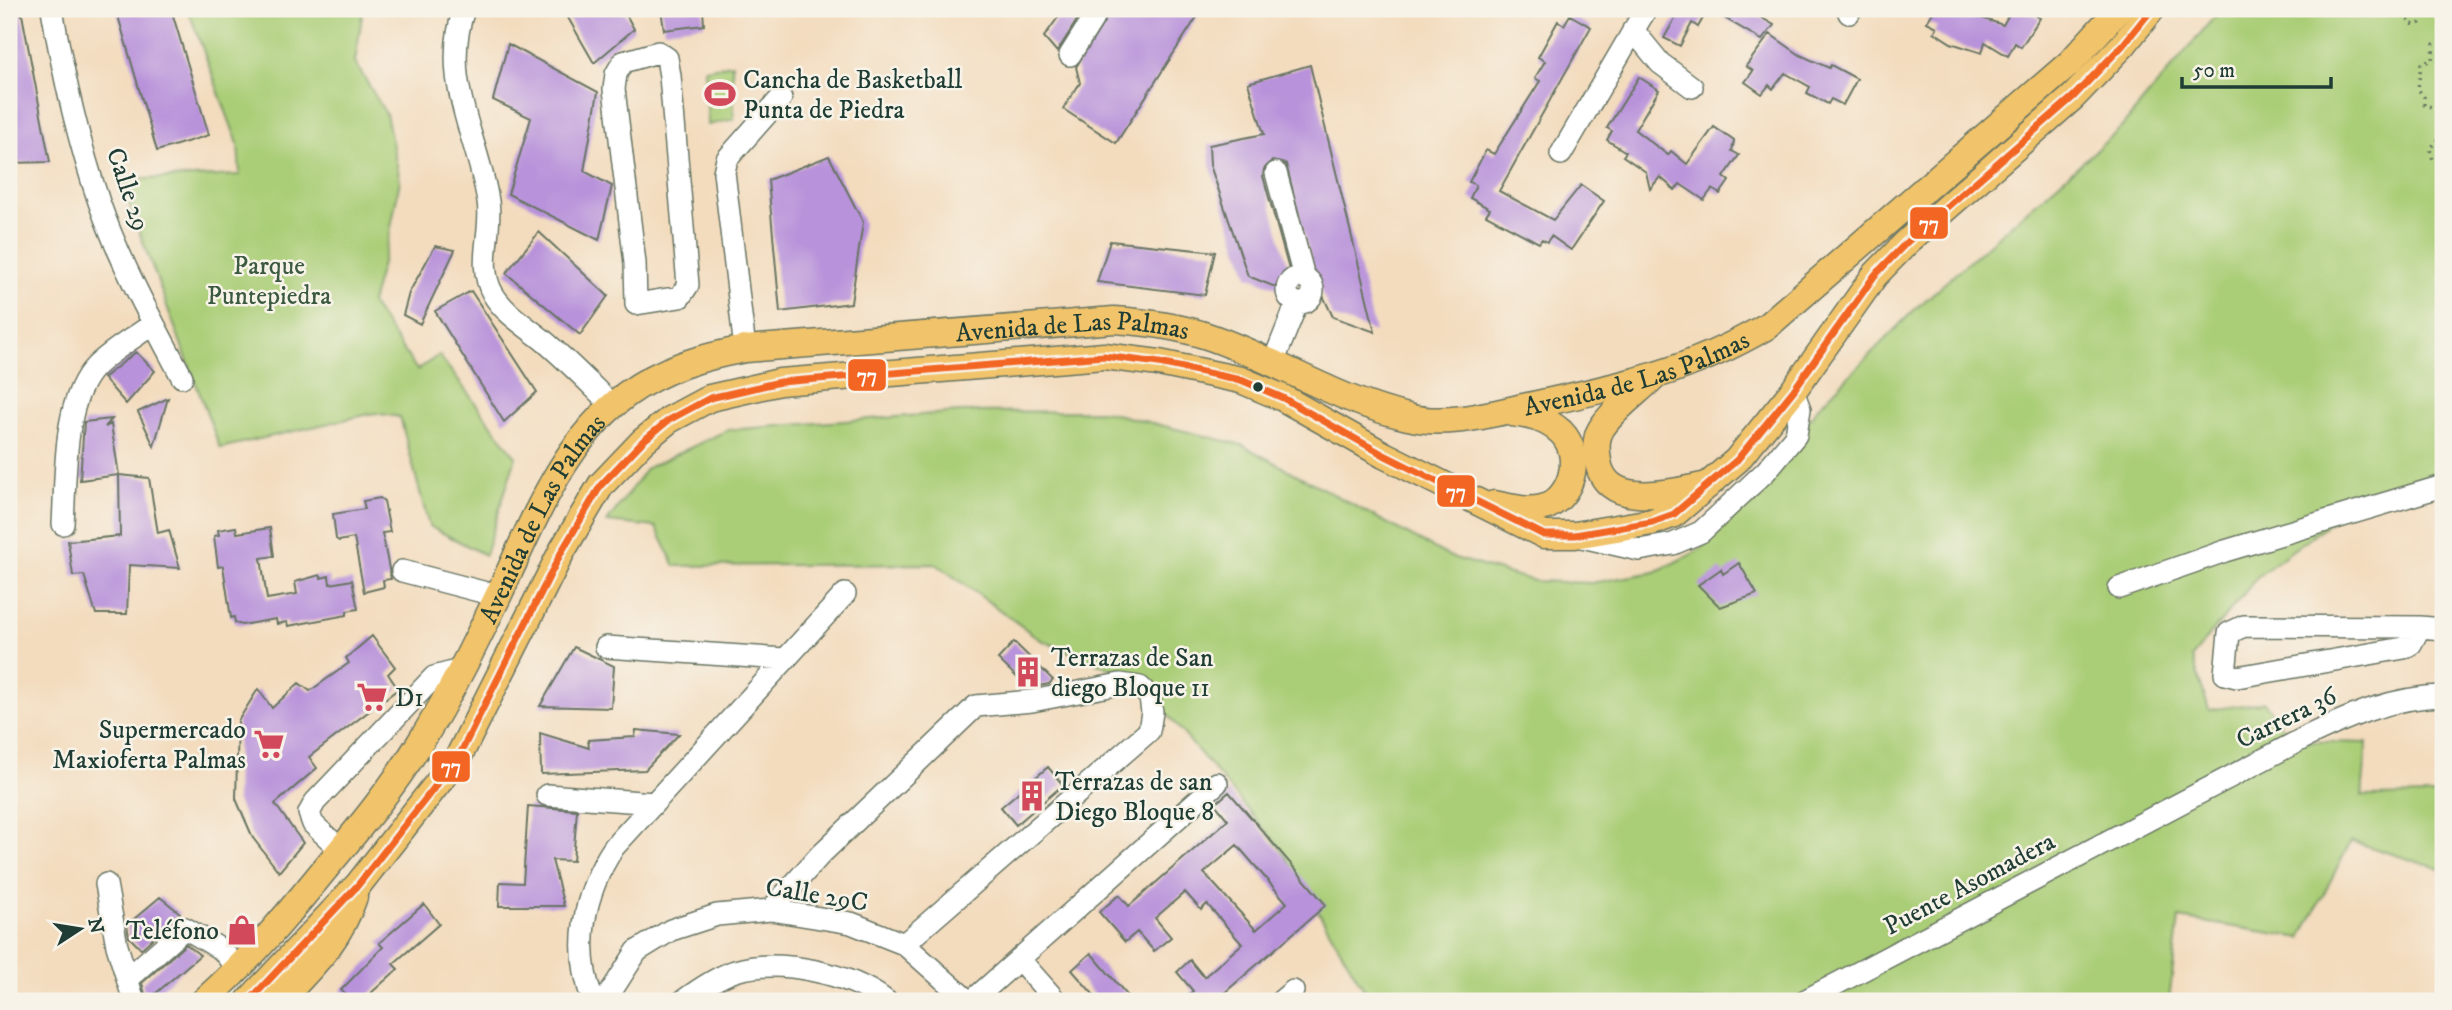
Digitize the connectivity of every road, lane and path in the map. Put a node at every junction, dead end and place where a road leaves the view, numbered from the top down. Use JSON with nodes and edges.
{"nodes":[{"id":1,"x":52,"y":9,"type":"edge"},
{"id":2,"x":464,"y":9,"type":"edge"},
{"id":3,"x":1099,"y":9,"type":"edge"},
{"id":4,"x":1646,"y":9,"type":"edge"},
{"id":5,"x":2119,"y":9,"type":"edge"},
{"id":6,"x":2152,"y":9,"type":"edge"},
{"id":7,"x":2400,"y":9,"type":"edge"},
{"id":8,"x":2434,"y":9,"type":"edge"},
{"id":9,"x":1633,"y":30,"type":"junction"},
{"id":10,"x":658,"y":52,"type":"joint"},
{"id":11,"x":1070,"y":55,"type":"dead end"},
{"id":12,"x":1692,"y":87,"type":"dead end"},
{"id":13,"x":781,"y":98,"type":"dead end"},
{"id":14,"x":2443,"y":110,"type":"edge"},
{"id":15,"x":2443,"y":134,"type":"edge"},
{"id":16,"x":1560,"y":154,"type":"dead end"},
{"id":17,"x":2443,"y":165,"type":"edge"},
{"id":18,"x":1276,"y":173,"type":"dead end"},
{"id":19,"x":153,"y":324,"type":"junction"},
{"id":20,"x":745,"y":349,"type":"junction"},
{"id":21,"x":1273,"y":363,"type":"junction"},
{"id":22,"x":181,"y":377,"type":"dead end"},
{"id":23,"x":1651,"y":378,"type":"junction"},
{"id":24,"x":1793,"y":391,"type":"junction"},
{"id":25,"x":614,"y":406,"type":"junction"},
{"id":26,"x":1499,"y":412,"type":"junction"},
{"id":27,"x":1710,"y":485,"type":"junction"},
{"id":28,"x":2443,"y":486,"type":"edge"},
{"id":29,"x":1479,"y":501,"type":"junction"},
{"id":30,"x":63,"y":524,"type":"dead end"},
{"id":31,"x":1575,"y":535,"type":"junction"},
{"id":32,"x":402,"y":571,"type":"dead end"},
{"id":33,"x":2119,"y":588,"type":"dead end"},
{"id":34,"x":845,"y":594,"type":"dead end"},
{"id":35,"x":498,"y":596,"type":"junction"},
{"id":36,"x":2420,"y":627,"type":"junction"},
{"id":37,"x":2443,"y":629,"type":"edge"},
{"id":38,"x":606,"y":647,"type":"dead end"},
{"id":39,"x":785,"y":659,"type":"junction"},
{"id":40,"x":460,"y":670,"type":"junction"},
{"id":41,"x":2443,"y":696,"type":"edge"},
{"id":42,"x":1217,"y":783,"type":"dead end"},
{"id":43,"x":547,"y":796,"type":"dead end"},
{"id":44,"x":653,"y":803,"type":"junction"},
{"id":45,"x":2160,"y":811,"type":"joint"},
{"id":46,"x":341,"y":850,"type":"junction"},
{"id":47,"x":106,"y":884,"type":"dead end"},
{"id":48,"x":355,"y":889,"type":"junction"},
{"id":49,"x":771,"y":910,"type":"junction"},
{"id":50,"x":904,"y":944,"type":"junction"},
{"id":51,"x":1019,"y":959,"type":"junction"},
{"id":52,"x":237,"y":968,"type":"junction"},
{"id":53,"x":127,"y":979,"type":"junction"},
{"id":54,"x":134,"y":1001,"type":"edge"},
{"id":55,"x":204,"y":1001,"type":"edge"},
{"id":56,"x":249,"y":1001,"type":"edge"},
{"id":57,"x":279,"y":1001,"type":"edge"},
{"id":58,"x":593,"y":1001,"type":"edge"},
{"id":59,"x":605,"y":1001,"type":"edge"},
{"id":60,"x":683,"y":1001,"type":"edge"},
{"id":61,"x":886,"y":1001,"type":"edge"},
{"id":62,"x":970,"y":1001,"type":"edge"},
{"id":63,"x":1056,"y":1001,"type":"edge"},
{"id":64,"x":1804,"y":1001,"type":"edge"}],
"edges":[{"from":1,"to":19,"type":"street","name":"Calle 29"},
{"from":2,"to":25,"type":"street"},
{"from":3,"to":11,"type":"street"},
{"from":4,"to":9,"type":"street"},
{"from":5,"to":23,"type":"main road","name":"Avenida de Las Palmas"},
{"from":6,"to":24,"type":"main road","name":"Avenida de Las Palmas"},
{"from":7,"to":8,"type":"path"},
{"from":8,"to":14,"type":"path"},
{"from":9,"to":12,"type":"street"},
{"from":9,"to":16,"type":"street"},
{"from":10,"to":10,"type":"street"},
{"from":13,"to":20,"type":"street"},
{"from":15,"to":17,"type":"path"},
{"from":18,"to":21,"type":"street"},
{"from":19,"to":22,"type":"street","name":"Calle 29"},
{"from":19,"to":30,"type":"street"},
{"from":20,"to":21,"type":"main road","name":"Avenida de Las Palmas"},
{"from":20,"to":25,"type":"main road","name":"Avenida de Las Palmas"},
{"from":21,"to":26,"type":"main road","name":"Avenida de Las Palmas"},
{"from":23,"to":26,"type":"main road","name":"Avenida de Las Palmas"},
{"from":23,"to":27,"type":"main road"},
{"from":24,"to":27,"type":"main road","name":"Avenida de Las Palmas"},
{"from":24,"to":31,"type":"street"},
{"from":25,"to":35,"type":"main road","name":"Avenida de Las Palmas"},
{"from":26,"to":29,"type":"main road"},
{"from":27,"to":31,"type":"main road","name":"Avenida de Las Palmas"},
{"from":28,"to":33,"type":"street"},
{"from":29,"to":31,"type":"main road","name":"Avenida de Las Palmas"},
{"from":29,"to":48,"type":"main road","name":"Avenida de Las Palmas"},
{"from":32,"to":35,"type":"street"},
{"from":34,"to":39,"type":"street"},
{"from":35,"to":40,"type":"main road","name":"Avenida de Las Palmas"},
{"from":36,"to":36,"type":"street"},
{"from":36,"to":37,"type":"street"},
{"from":38,"to":39,"type":"street"},
{"from":39,"to":44,"type":"street"},
{"from":40,"to":46,"type":"main road","name":"Avenida de Las Palmas"},
{"from":40,"to":46,"type":"street"},
{"from":41,"to":45,"type":"street","name":"Carrera 36"},
{"from":42,"to":51,"type":"street"},
{"from":43,"to":44,"type":"street"},
{"from":44,"to":58,"type":"street"},
{"from":45,"to":64,"type":"street","name":"Puente Asomadera"},
{"from":46,"to":52,"type":"main road","name":"Avenida de Las Palmas"},
{"from":47,"to":53,"type":"street"},
{"from":48,"to":56,"type":"main road","name":"Avenida de Las Palmas"},
{"from":48,"to":57,"type":"main road"},
{"from":49,"to":50,"type":"street","name":"Calle 29C"},
{"from":49,"to":50,"type":"street"},
{"from":49,"to":59,"type":"street","name":"Calle 29C"},
{"from":50,"to":62,"type":"street","name":"Calle 29C"},
{"from":51,"to":62,"type":"street"},
{"from":51,"to":63,"type":"street"},
{"from":52,"to":53,"type":"street"},
{"from":52,"to":55,"type":"main road","name":"Avenida de Las Palmas"},
{"from":53,"to":54,"type":"street"},
{"from":60,"to":61,"type":"street"}]}
